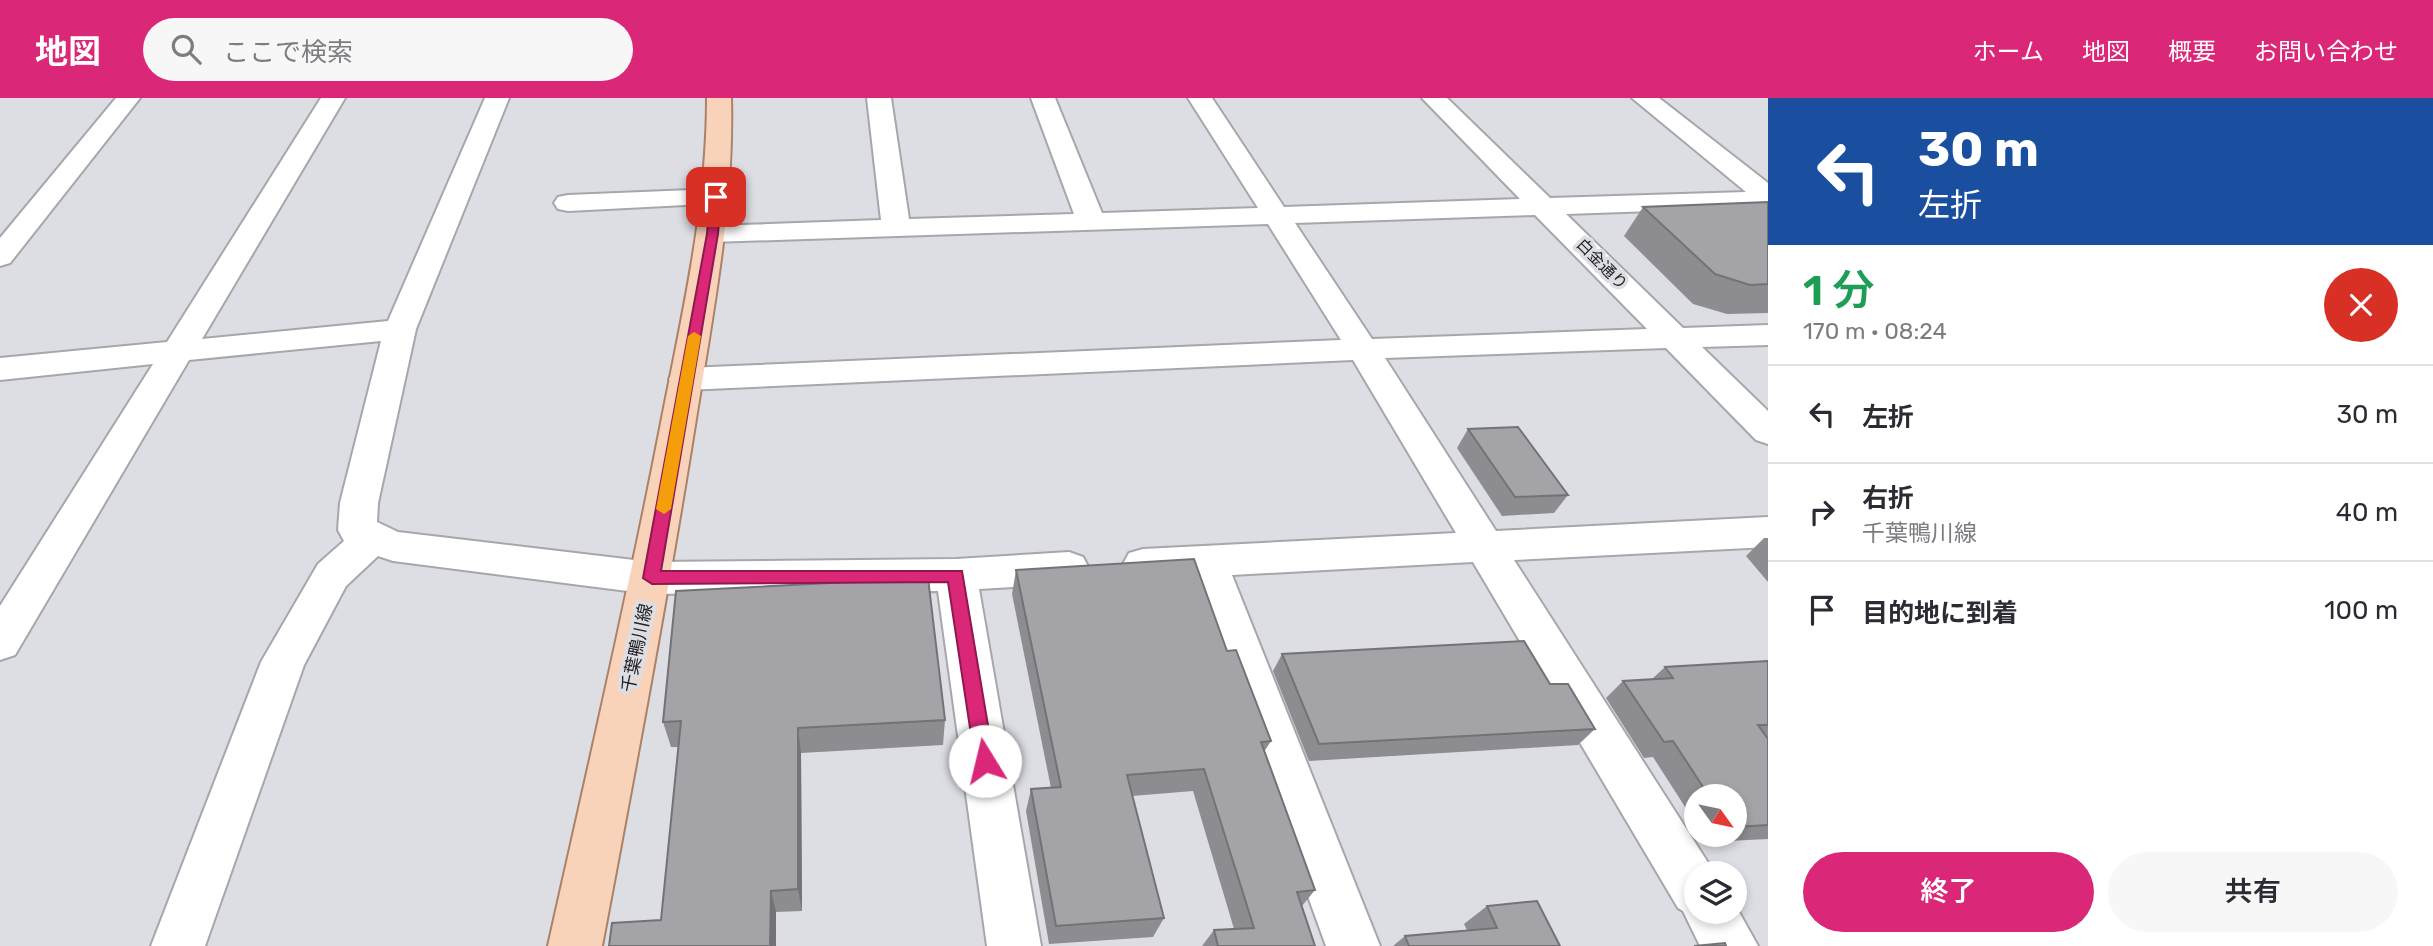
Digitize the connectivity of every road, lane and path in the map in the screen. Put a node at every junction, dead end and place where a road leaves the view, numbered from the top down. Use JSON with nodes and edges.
{"nodes":[{"id":1,"x":128,"y":98,"type":"edge"},
{"id":2,"x":332,"y":98,"type":"edge"},
{"id":3,"x":341,"y":98,"type":"edge"},
{"id":4,"x":496,"y":98,"type":"edge"},
{"id":5,"x":719,"y":98,"type":"edge"},
{"id":6,"x":879,"y":98,"type":"edge"},
{"id":7,"x":1042,"y":98,"type":"edge"},
{"id":8,"x":1200,"y":98,"type":"edge"},
{"id":9,"x":1434,"y":98,"type":"edge"},
{"id":10,"x":1644,"y":98,"type":"edge"},
{"id":11,"x":716,"y":197,"type":"junction"},
{"id":12,"x":1768,"y":197,"type":"edge"},
{"id":13,"x":568,"y":203,"type":"dead end"},
{"id":14,"x":1542,"y":205,"type":"junction"},
{"id":15,"x":1276,"y":216,"type":"junction"},
{"id":16,"x":1090,"y":221,"type":"junction"},
{"id":17,"x":896,"y":228,"type":"junction"},
{"id":18,"x":712,"y":234,"type":"junction"},
{"id":19,"x":0,"y":257,"type":"edge"},
{"id":20,"x":400,"y":329,"type":"junction"},
{"id":21,"x":1768,"y":335,"type":"edge"},
{"id":22,"x":1674,"y":337,"type":"junction"},
{"id":23,"x":1363,"y":349,"type":"junction"},
{"id":24,"x":179,"y":351,"type":"junction"},
{"id":25,"x":0,"y":369,"type":"edge"},
{"id":26,"x":686,"y":380,"type":"junction"},
{"id":27,"x":1768,"y":432,"type":"edge"},
{"id":28,"x":1768,"y":532,"type":"edge"},
{"id":29,"x":373,"y":538,"type":"junction"},
{"id":30,"x":1482,"y":545,"type":"junction"},
{"id":31,"x":1206,"y":560,"type":"junction"},
{"id":32,"x":956,"y":575,"type":"junction"},
{"id":33,"x":652,"y":578,"type":"junction"},
{"id":34,"x":0,"y":642,"type":"edge"},
{"id":35,"x":1684,"y":871,"type":"edge"},
{"id":36,"x":1717,"y":924,"type":"edge"},
{"id":37,"x":178,"y":946,"type":"edge"},
{"id":38,"x":575,"y":946,"type":"edge"},
{"id":39,"x":1014,"y":946,"type":"edge"},
{"id":40,"x":1353,"y":946,"type":"edge"},
{"id":41,"x":1731,"y":946,"type":"edge"}],
"edges":[{"from":1,"to":19,"type":"street"},
{"from":2,"to":3,"type":"street"},
{"from":2,"to":24,"type":"street"},
{"from":4,"to":20,"type":"street"},
{"from":5,"to":11,"type":"main road","name":"千葉鴨川線"},
{"from":6,"to":17,"type":"street"},
{"from":7,"to":16,"type":"street"},
{"from":8,"to":15,"type":"street"},
{"from":9,"to":14,"type":"street","name":"白金通り"},
{"from":10,"to":12,"type":"street"},
{"from":11,"to":13,"type":"street"},
{"from":11,"to":18,"type":"main road","name":"千葉鴨川線"},
{"from":12,"to":14,"type":"street"},
{"from":14,"to":15,"type":"street"},
{"from":14,"to":22,"type":"street","name":"白金通り"},
{"from":15,"to":16,"type":"street"},
{"from":15,"to":23,"type":"street"},
{"from":16,"to":17,"type":"street"},
{"from":17,"to":18,"type":"street"},
{"from":18,"to":26,"type":"main road","name":"千葉鴨川線"},
{"from":20,"to":24,"type":"street"},
{"from":20,"to":29,"type":"street"},
{"from":21,"to":22,"type":"street"},
{"from":22,"to":23,"type":"street"},
{"from":22,"to":27,"type":"street","name":"白金通り"},
{"from":23,"to":26,"type":"street"},
{"from":23,"to":30,"type":"street"},
{"from":24,"to":25,"type":"street"},
{"from":24,"to":34,"type":"street"},
{"from":26,"to":33,"type":"main road","name":"千葉鴨川線"},
{"from":28,"to":30,"type":"street"},
{"from":29,"to":33,"type":"street"},
{"from":29,"to":37,"type":"street"},
{"from":30,"to":31,"type":"street"},
{"from":30,"to":35,"type":"street"},
{"from":31,"to":32,"type":"street"},
{"from":31,"to":40,"type":"street"},
{"from":32,"to":33,"type":"street"},
{"from":32,"to":39,"type":"street"},
{"from":33,"to":38,"type":"main road","name":"千葉鴨川線"},
{"from":36,"to":41,"type":"street"}]}
